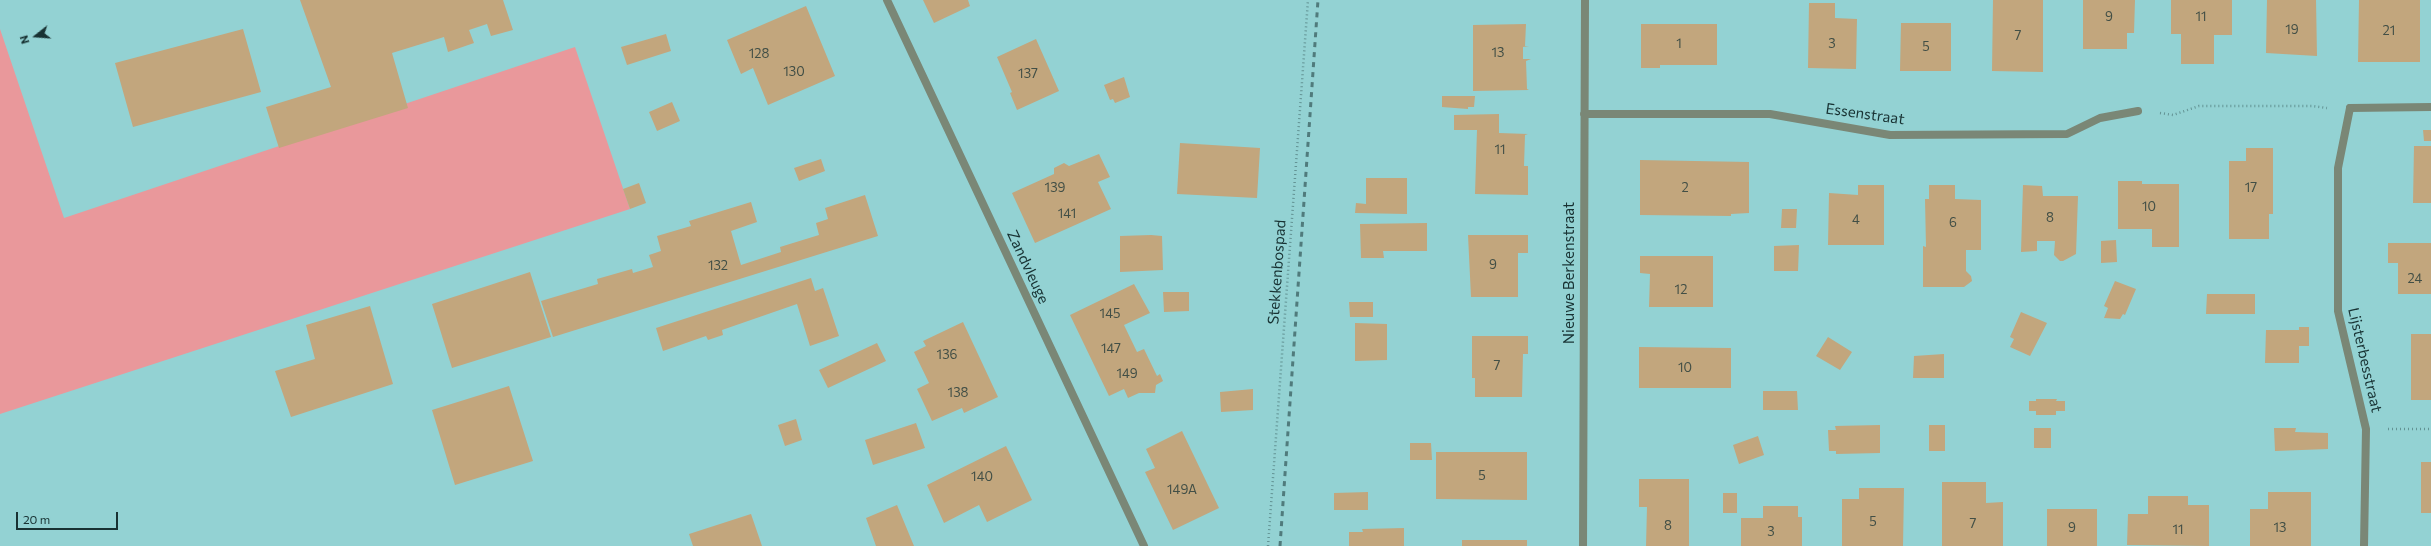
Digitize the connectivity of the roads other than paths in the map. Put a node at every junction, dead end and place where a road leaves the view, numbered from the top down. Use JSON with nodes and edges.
{"nodes":[{"id":1,"x":887,"y":0,"type":"edge"},
{"id":2,"x":1585,"y":0,"type":"edge"},
{"id":3,"x":2431,"y":107,"type":"edge"},
{"id":4,"x":2138,"y":111,"type":"road end"},
{"id":5,"x":1584,"y":114,"type":"junction"},
{"id":6,"x":1144,"y":546,"type":"edge"},
{"id":7,"x":1583,"y":546,"type":"edge"},
{"id":8,"x":2364,"y":546,"type":"edge"}],
"edges":[{"from":1,"to":6,"type":"street","name":"Zandvleuge"},
{"from":2,"to":5,"type":"street","name":"Nieuwe Berkenstraat"},
{"from":3,"to":8,"type":"street","name":"Lijsterbesstraat"},
{"from":4,"to":5,"type":"street","name":"Essenstraat"},
{"from":5,"to":7,"type":"street","name":"Nieuwe Berkenstraat"}]}
